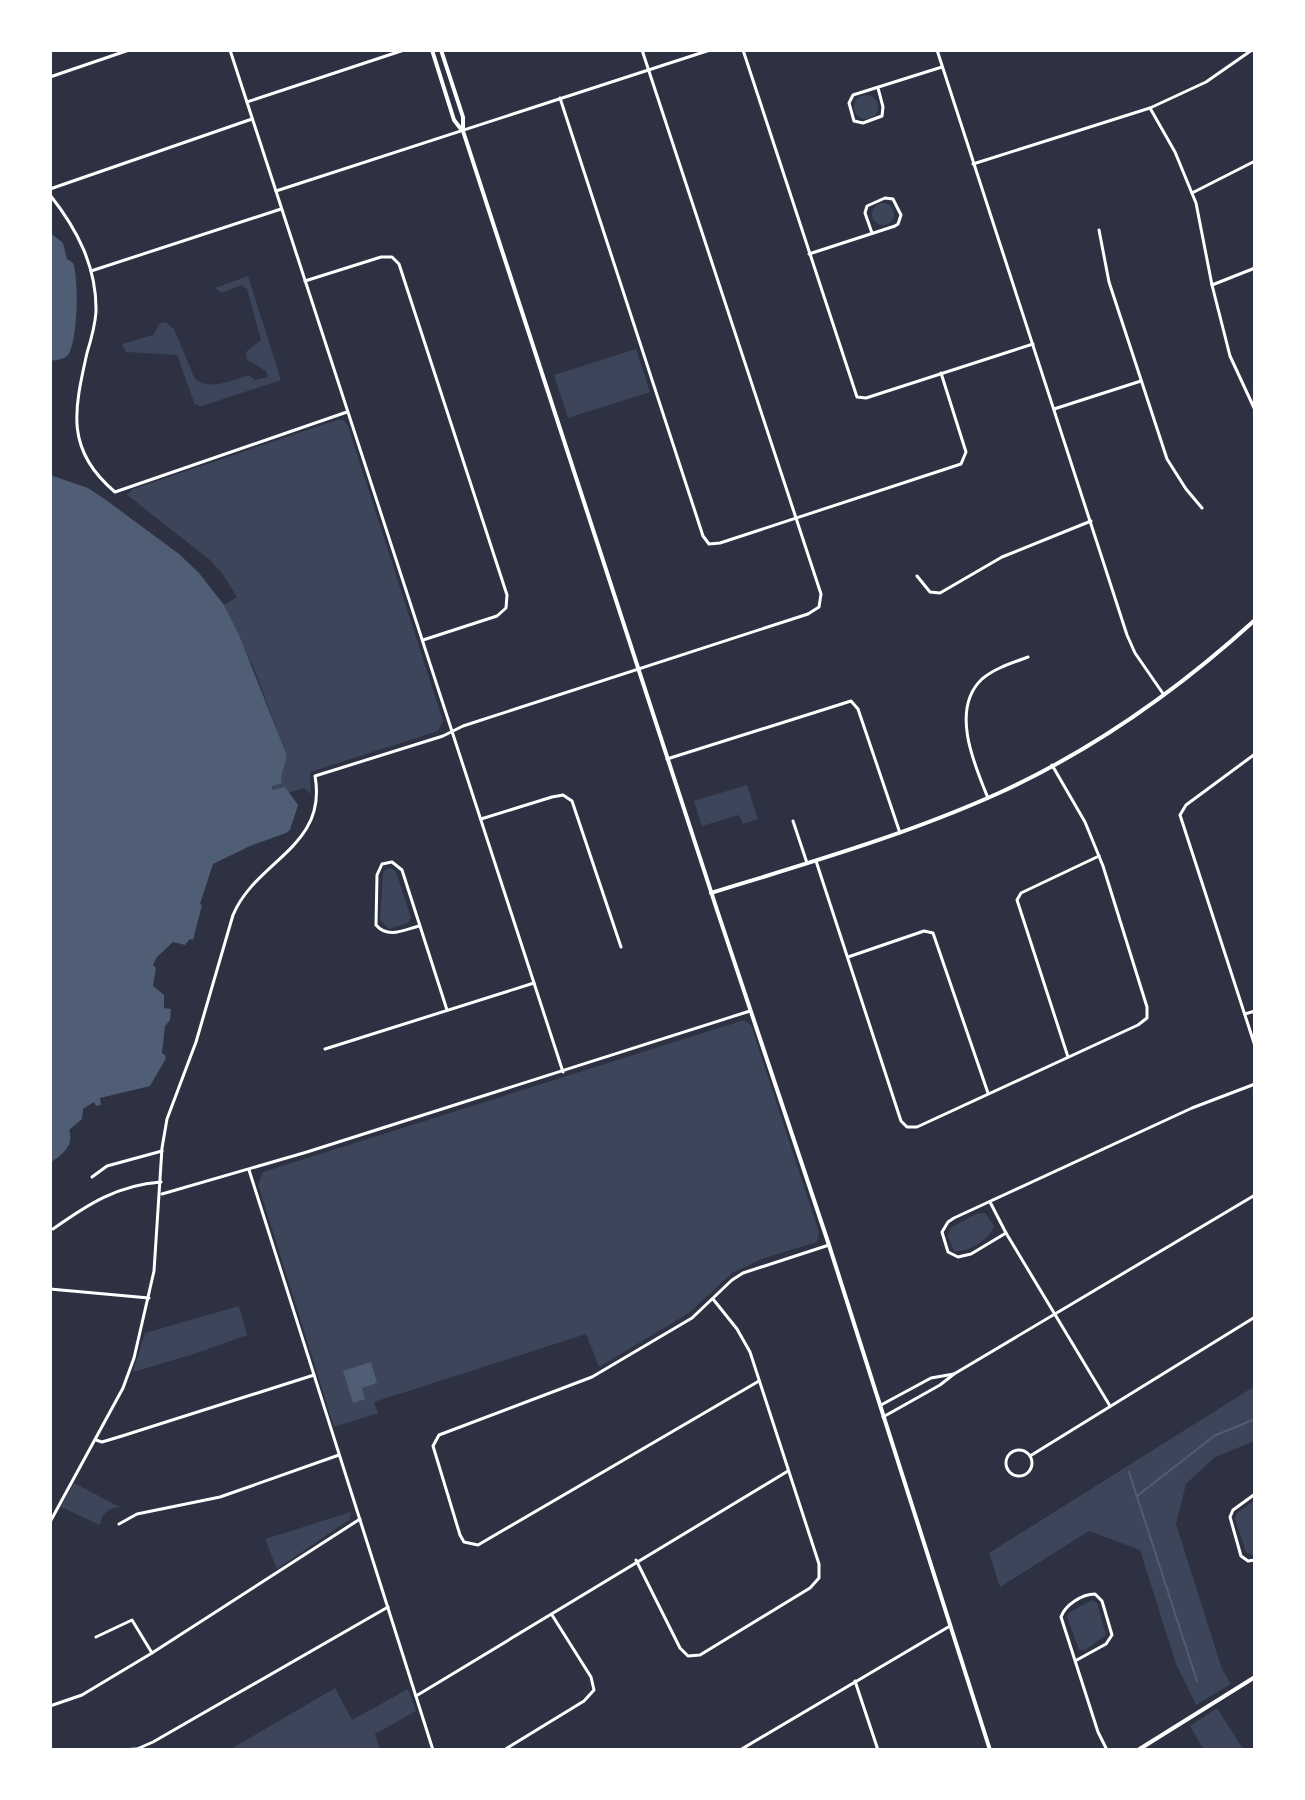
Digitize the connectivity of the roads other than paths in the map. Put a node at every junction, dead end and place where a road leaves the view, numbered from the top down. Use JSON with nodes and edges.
{"nodes":[{"id":1,"x":129,"y":50,"type":"edge"},
{"id":2,"x":230,"y":50,"type":"edge"},
{"id":3,"x":404,"y":50,"type":"edge"},
{"id":4,"x":432,"y":50,"type":"edge"},
{"id":5,"x":441,"y":50,"type":"edge"},
{"id":6,"x":642,"y":50,"type":"edge"},
{"id":7,"x":710,"y":50,"type":"edge"},
{"id":8,"x":743,"y":50,"type":"edge"},
{"id":9,"x":937,"y":50,"type":"edge"},
{"id":10,"x":1240,"y":50,"type":"edge"},
{"id":11,"x":1252,"y":50,"type":"edge"},
{"id":12,"x":1245,"y":56,"type":"junction"},
{"id":13,"x":942,"y":67,"type":"junction"},
{"id":14,"x":649,"y":70,"type":"junction"},
{"id":15,"x":50,"y":77,"type":"edge"},
{"id":16,"x":878,"y":88,"type":"junction"},
{"id":17,"x":560,"y":98,"type":"junction"},
{"id":18,"x":247,"y":102,"type":"junction"},
{"id":19,"x":1150,"y":108,"type":"junction"},
{"id":20,"x":252,"y":119,"type":"junction"},
{"id":21,"x":463,"y":131,"type":"junction"},
{"id":22,"x":1255,"y":161,"type":"edge"},
{"id":23,"x":973,"y":164,"type":"junction"},
{"id":24,"x":50,"y":189,"type":"edge"},
{"id":25,"x":276,"y":191,"type":"junction"},
{"id":26,"x":1192,"y":193,"type":"junction"},
{"id":27,"x":50,"y":195,"type":"edge"},
{"id":28,"x":281,"y":209,"type":"junction"},
{"id":29,"x":1099,"y":230,"type":"dead end"},
{"id":30,"x":872,"y":233,"type":"junction"},
{"id":31,"x":809,"y":254,"type":"junction"},
{"id":32,"x":1255,"y":268,"type":"edge"},
{"id":33,"x":91,"y":271,"type":"junction"},
{"id":34,"x":305,"y":281,"type":"junction"},
{"id":35,"x":1212,"y":285,"type":"junction"},
{"id":36,"x":1033,"y":344,"type":"junction"},
{"id":37,"x":941,"y":373,"type":"junction"},
{"id":38,"x":1141,"y":381,"type":"junction"},
{"id":39,"x":1054,"y":409,"type":"junction"},
{"id":40,"x":1255,"y":410,"type":"edge"},
{"id":41,"x":347,"y":412,"type":"junction"},
{"id":42,"x":1202,"y":508,"type":"dead end"},
{"id":43,"x":796,"y":518,"type":"junction"},
{"id":44,"x":1091,"y":521,"type":"junction"},
{"id":45,"x":917,"y":576,"type":"dead end"},
{"id":46,"x":1255,"y":620,"type":"edge"},
{"id":47,"x":422,"y":640,"type":"junction"},
{"id":48,"x":1028,"y":657,"type":"dead end"},
{"id":49,"x":638,"y":669,"type":"junction"},
{"id":50,"x":1164,"y":695,"type":"junction"},
{"id":51,"x":452,"y":731,"type":"junction"},
{"id":52,"x":1255,"y":754,"type":"edge"},
{"id":53,"x":667,"y":759,"type":"junction"},
{"id":54,"x":1052,"y":765,"type":"junction"},
{"id":55,"x":988,"y":798,"type":"junction"},
{"id":56,"x":481,"y":819,"type":"junction"},
{"id":57,"x":793,"y":821,"type":"dead end"},
{"id":58,"x":900,"y":833,"type":"junction"},
{"id":59,"x":1099,"y":856,"type":"junction"},
{"id":60,"x":816,"y":860,"type":"junction"},
{"id":61,"x":807,"y":863,"type":"junction"},
{"id":62,"x":711,"y":893,"type":"junction"},
{"id":63,"x":419,"y":926,"type":"junction"},
{"id":64,"x":621,"y":947,"type":"dead end"},
{"id":65,"x":848,"y":957,"type":"junction"},
{"id":66,"x":534,"y":983,"type":"junction"},
{"id":67,"x":447,"y":1010,"type":"junction"},
{"id":68,"x":750,"y":1011,"type":"junction"},
{"id":69,"x":1255,"y":1011,"type":"edge"},
{"id":70,"x":1245,"y":1014,"type":"junction"},
{"id":71,"x":1255,"y":1046,"type":"edge"},
{"id":72,"x":325,"y":1049,"type":"dead end"},
{"id":73,"x":1068,"y":1057,"type":"junction"},
{"id":74,"x":563,"y":1072,"type":"junction"},
{"id":75,"x":1255,"y":1084,"type":"edge"},
{"id":76,"x":988,"y":1093,"type":"junction"},
{"id":77,"x":162,"y":1151,"type":"junction"},
{"id":78,"x":249,"y":1170,"type":"junction"},
{"id":79,"x":92,"y":1177,"type":"dead end"},
{"id":80,"x":161,"y":1182,"type":"junction"},
{"id":81,"x":160,"y":1194,"type":"junction"},
{"id":82,"x":1255,"y":1196,"type":"edge"},
{"id":83,"x":990,"y":1202,"type":"junction"},
{"id":84,"x":53,"y":1229,"type":"dead end"},
{"id":85,"x":1006,"y":1233,"type":"junction"},
{"id":86,"x":829,"y":1245,"type":"junction"},
{"id":87,"x":50,"y":1289,"type":"edge"},
{"id":88,"x":149,"y":1298,"type":"junction"},
{"id":89,"x":713,"y":1299,"type":"junction"},
{"id":90,"x":1055,"y":1314,"type":"junction"},
{"id":91,"x":1255,"y":1317,"type":"edge"},
{"id":92,"x":954,"y":1374,"type":"junction"},
{"id":93,"x":314,"y":1375,"type":"junction"},
{"id":94,"x":759,"y":1381,"type":"junction"},
{"id":95,"x":880,"y":1406,"type":"junction"},
{"id":96,"x":1110,"y":1406,"type":"junction"},
{"id":97,"x":883,"y":1417,"type":"junction"},
{"id":98,"x":95,"y":1440,"type":"junction"},
{"id":99,"x":339,"y":1455,"type":"junction"},
{"id":100,"x":1030,"y":1456,"type":"junction"},
{"id":101,"x":788,"y":1471,"type":"junction"},
{"id":102,"x":1255,"y":1494,"type":"edge"},
{"id":103,"x":360,"y":1519,"type":"junction"},
{"id":104,"x":50,"y":1522,"type":"edge"},
{"id":105,"x":119,"y":1524,"type":"dead end"},
{"id":106,"x":636,"y":1560,"type":"junction"},
{"id":107,"x":1255,"y":1560,"type":"edge"},
{"id":108,"x":388,"y":1607,"type":"junction"},
{"id":109,"x":551,"y":1613,"type":"junction"},
{"id":110,"x":950,"y":1626,"type":"junction"},
{"id":111,"x":96,"y":1637,"type":"dead end"},
{"id":112,"x":152,"y":1653,"type":"junction"},
{"id":113,"x":1075,"y":1661,"type":"junction"},
{"id":114,"x":1255,"y":1677,"type":"edge"},
{"id":115,"x":855,"y":1681,"type":"junction"},
{"id":116,"x":416,"y":1696,"type":"junction"},
{"id":117,"x":50,"y":1706,"type":"edge"},
{"id":118,"x":121,"y":1750,"type":"edge"},
{"id":119,"x":130,"y":1750,"type":"edge"},
{"id":120,"x":433,"y":1750,"type":"edge"},
{"id":121,"x":504,"y":1750,"type":"edge"},
{"id":122,"x":740,"y":1750,"type":"edge"},
{"id":123,"x":878,"y":1750,"type":"edge"},
{"id":124,"x":990,"y":1750,"type":"edge"},
{"id":125,"x":1107,"y":1750,"type":"edge"},
{"id":126,"x":1138,"y":1750,"type":"edge"}],
"edges":[{"from":1,"to":15,"type":"street"},
{"from":2,"to":18,"type":"street"},
{"from":3,"to":18,"type":"street"},
{"from":4,"to":21,"type":"street"},
{"from":5,"to":21,"type":"street"},
{"from":6,"to":14,"type":"street"},
{"from":7,"to":14,"type":"street"},
{"from":8,"to":31,"type":"street"},
{"from":9,"to":13,"type":"street"},
{"from":10,"to":12,"type":"street"},
{"from":11,"to":12,"type":"street"},
{"from":12,"to":19,"type":"street"},
{"from":13,"to":16,"type":"street"},
{"from":13,"to":23,"type":"street"},
{"from":14,"to":17,"type":"street"},
{"from":14,"to":43,"type":"street"},
{"from":16,"to":16,"type":"street"},
{"from":17,"to":21,"type":"street"},
{"from":17,"to":43,"type":"street"},
{"from":18,"to":20,"type":"street"},
{"from":19,"to":23,"type":"street"},
{"from":19,"to":26,"type":"street"},
{"from":20,"to":24,"type":"street"},
{"from":20,"to":25,"type":"street"},
{"from":21,"to":25,"type":"street"},
{"from":21,"to":49,"type":"street"},
{"from":22,"to":26,"type":"street"},
{"from":23,"to":36,"type":"street"},
{"from":25,"to":28,"type":"street"},
{"from":26,"to":35,"type":"street"},
{"from":27,"to":33,"type":"street"},
{"from":28,"to":33,"type":"street"},
{"from":28,"to":34,"type":"street"},
{"from":29,"to":38,"type":"street"},
{"from":30,"to":30,"type":"street"},
{"from":30,"to":31,"type":"street"},
{"from":31,"to":37,"type":"street"},
{"from":32,"to":35,"type":"street"},
{"from":33,"to":41,"type":"street"},
{"from":34,"to":41,"type":"street"},
{"from":34,"to":47,"type":"street"},
{"from":35,"to":40,"type":"street"},
{"from":36,"to":37,"type":"street"},
{"from":36,"to":39,"type":"street"},
{"from":37,"to":43,"type":"street"},
{"from":38,"to":39,"type":"street"},
{"from":38,"to":42,"type":"street"},
{"from":39,"to":44,"type":"street"},
{"from":41,"to":47,"type":"street"},
{"from":43,"to":49,"type":"street"},
{"from":44,"to":45,"type":"street"},
{"from":44,"to":50,"type":"street"},
{"from":46,"to":50,"type":"street"},
{"from":47,"to":51,"type":"street"},
{"from":48,"to":55,"type":"street"},
{"from":49,"to":51,"type":"street"},
{"from":49,"to":53,"type":"street"},
{"from":50,"to":54,"type":"street"},
{"from":51,"to":56,"type":"street"},
{"from":51,"to":77,"type":"street"},
{"from":52,"to":70,"type":"street"},
{"from":53,"to":58,"type":"street"},
{"from":53,"to":62,"type":"street"},
{"from":54,"to":55,"type":"street"},
{"from":54,"to":59,"type":"street"},
{"from":55,"to":58,"type":"street"},
{"from":56,"to":64,"type":"street"},
{"from":56,"to":66,"type":"street"},
{"from":57,"to":61,"type":"street"},
{"from":58,"to":60,"type":"street"},
{"from":59,"to":73,"type":"street"},
{"from":59,"to":73,"type":"street"},
{"from":60,"to":61,"type":"street"},
{"from":60,"to":65,"type":"street"},
{"from":61,"to":62,"type":"street"},
{"from":62,"to":68,"type":"street"},
{"from":63,"to":63,"type":"street"},
{"from":63,"to":67,"type":"street"},
{"from":65,"to":76,"type":"street"},
{"from":65,"to":76,"type":"street"},
{"from":66,"to":67,"type":"street"},
{"from":66,"to":74,"type":"street"},
{"from":67,"to":72,"type":"street"},
{"from":68,"to":74,"type":"street"},
{"from":68,"to":86,"type":"street"},
{"from":69,"to":70,"type":"street"},
{"from":70,"to":71,"type":"street"},
{"from":73,"to":76,"type":"street"},
{"from":74,"to":78,"type":"street"},
{"from":75,"to":83,"type":"street"},
{"from":77,"to":79,"type":"street"},
{"from":77,"to":80,"type":"street"},
{"from":78,"to":81,"type":"street"},
{"from":78,"to":93,"type":"street"},
{"from":80,"to":81,"type":"street"},
{"from":80,"to":84,"type":"street"},
{"from":81,"to":88,"type":"street"},
{"from":82,"to":90,"type":"street"},
{"from":83,"to":85,"type":"street"},
{"from":83,"to":85,"type":"street"},
{"from":85,"to":90,"type":"street"},
{"from":86,"to":89,"type":"street"},
{"from":86,"to":95,"type":"street"},
{"from":87,"to":88,"type":"street"},
{"from":88,"to":98,"type":"street"},
{"from":89,"to":94,"type":"street"},
{"from":89,"to":94,"type":"street"},
{"from":90,"to":92,"type":"street"},
{"from":90,"to":96,"type":"street"},
{"from":91,"to":96,"type":"street"},
{"from":92,"to":95,"type":"street"},
{"from":92,"to":97,"type":"street"},
{"from":93,"to":98,"type":"street"},
{"from":93,"to":99,"type":"street"},
{"from":94,"to":101,"type":"street"},
{"from":95,"to":97,"type":"street"},
{"from":96,"to":100,"type":"street"},
{"from":97,"to":110,"type":"street"},
{"from":98,"to":104,"type":"street"},
{"from":99,"to":103,"type":"street"},
{"from":99,"to":105,"type":"street"},
{"from":100,"to":100,"type":"street"},
{"from":101,"to":106,"type":"street"},
{"from":101,"to":106,"type":"street"},
{"from":102,"to":107,"type":"street"},
{"from":103,"to":108,"type":"street"},
{"from":103,"to":112,"type":"street"},
{"from":106,"to":109,"type":"street"},
{"from":108,"to":116,"type":"street"},
{"from":108,"to":119,"type":"street"},
{"from":109,"to":116,"type":"street"},
{"from":109,"to":121,"type":"street"},
{"from":110,"to":115,"type":"street"},
{"from":110,"to":124,"type":"street"},
{"from":111,"to":112,"type":"street"},
{"from":112,"to":117,"type":"street"},
{"from":113,"to":113,"type":"street"},
{"from":113,"to":125,"type":"street"},
{"from":114,"to":126,"type":"street"},
{"from":115,"to":122,"type":"street"},
{"from":115,"to":123,"type":"street"},
{"from":116,"to":120,"type":"street"},
{"from":118,"to":119,"type":"street"}]}
